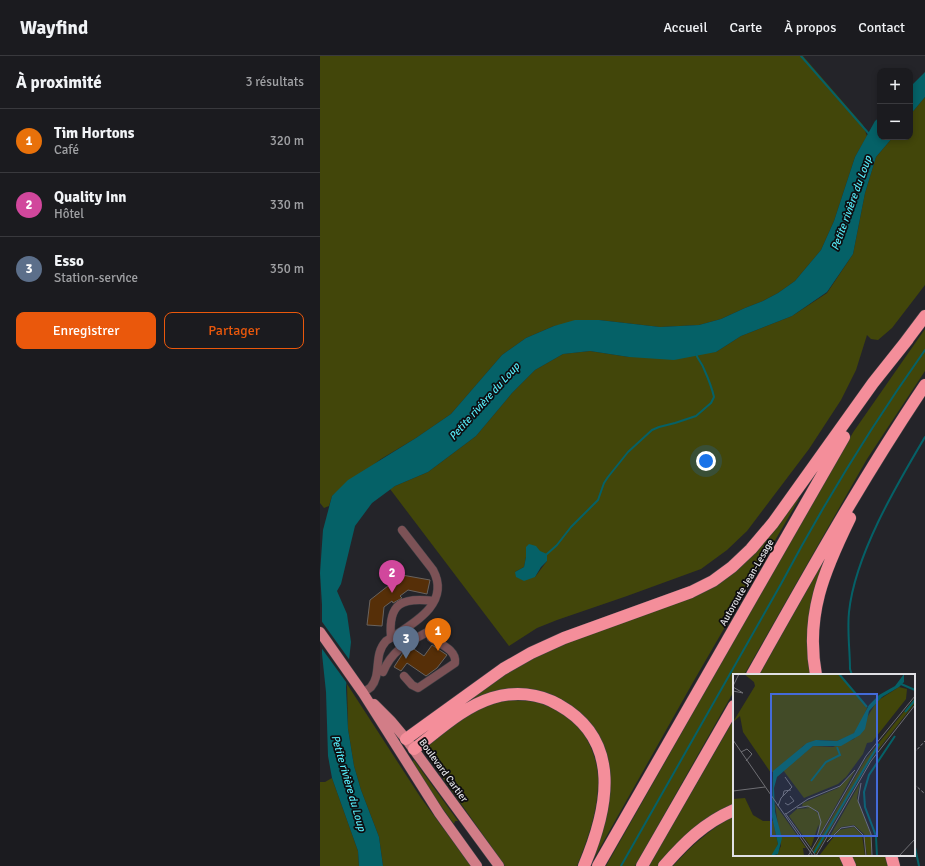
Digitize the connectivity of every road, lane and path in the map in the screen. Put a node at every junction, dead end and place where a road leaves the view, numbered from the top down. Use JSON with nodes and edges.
{"nodes":[{"id":1,"x":925,"y":316,"type":"edge"},
{"id":2,"x":908,"y":339,"type":"junction"},
{"id":3,"x":925,"y":385,"type":"edge"},
{"id":4,"x":891,"y":436,"type":"junction"},
{"id":5,"x":402,"y":530,"type":"dead end"},
{"id":6,"x":434,"y":602,"type":"junction"},
{"id":7,"x":320,"y":632,"type":"edge"},
{"id":8,"x":391,"y":637,"type":"junction"},
{"id":9,"x":383,"y":672,"type":"dead end"},
{"id":10,"x":753,"y":674,"type":"edge"},
{"id":11,"x":816,"y":674,"type":"edge"},
{"id":12,"x":404,"y":676,"type":"dead end"},
{"id":13,"x":363,"y":693,"type":"junction"},
{"id":14,"x":733,"y":708,"type":"edge"},
{"id":15,"x":925,"y":741,"type":"edge"},
{"id":16,"x":410,"y":744,"type":"junction"},
{"id":17,"x":396,"y":746,"type":"junction"},
{"id":18,"x":915,"y":752,"type":"edge"},
{"id":19,"x":403,"y":757,"type":"junction"},
{"id":20,"x":915,"y":785,"type":"edge"},
{"id":21,"x":925,"y":794,"type":"edge"},
{"id":22,"x":733,"y":811,"type":"edge"},
{"id":23,"x":845,"y":856,"type":"edge"},
{"id":24,"x":891,"y":856,"type":"edge"},
{"id":25,"x":477,"y":866,"type":"edge"},
{"id":26,"x":499,"y":866,"type":"edge"},
{"id":27,"x":584,"y":866,"type":"edge"},
{"id":28,"x":598,"y":866,"type":"edge"},
{"id":29,"x":642,"y":866,"type":"edge"},
{"id":30,"x":664,"y":866,"type":"edge"},
{"id":31,"x":850,"y":866,"type":"edge"},
{"id":32,"x":894,"y":866,"type":"edge"}],
"edges":[{"from":1,"to":2,"type":"highway","name":"Autoroute Jean-Lesage"},
{"from":2,"to":16,"type":"highway"},
{"from":2,"to":28,"type":"highway","name":"Autoroute Jean-Lesage"},
{"from":3,"to":4,"type":"highway"},
{"from":4,"to":10,"type":"highway"},
{"from":4,"to":11,"type":"highway"},
{"from":5,"to":6,"type":"lane"},
{"from":6,"to":8,"type":"lane"},
{"from":6,"to":8,"type":"lane"},
{"from":7,"to":13,"type":"main road","name":"Boulevard Cartier"},
{"from":8,"to":13,"type":"lane"},
{"from":9,"to":12,"type":"lane"},
{"from":13,"to":16,"type":"main road","name":"Boulevard Cartier"},
{"from":13,"to":17,"type":"main road","name":"Boulevard Cartier"},
{"from":14,"to":29,"type":"highway"},
{"from":15,"to":18,"type":"path"},
{"from":16,"to":17,"type":"main road"},
{"from":16,"to":19,"type":"main road"},
{"from":16,"to":26,"type":"main road","name":"Boulevard Cartier"},
{"from":16,"to":27,"type":"highway"},
{"from":17,"to":19,"type":"main road","name":"Boulevard Cartier"},
{"from":19,"to":25,"type":"main road","name":"Boulevard Cartier"},
{"from":20,"to":21,"type":"path"},
{"from":22,"to":30,"type":"highway"},
{"from":23,"to":31,"type":"highway"},
{"from":24,"to":32,"type":"highway"}]}
